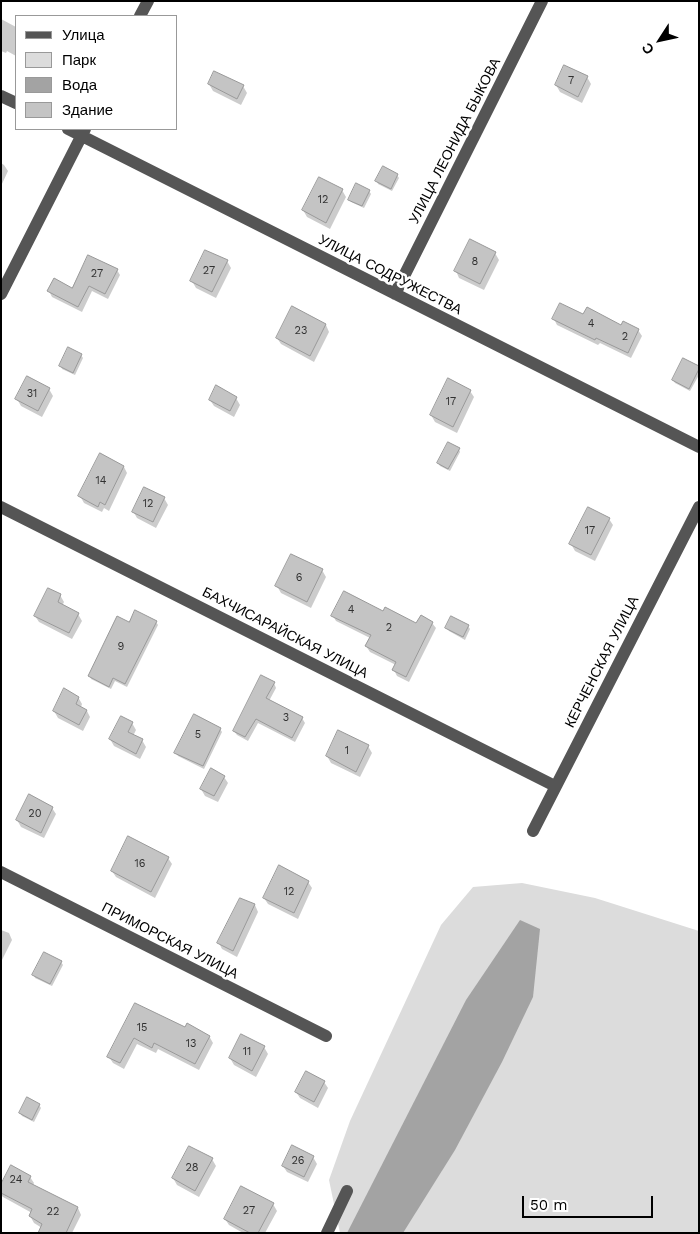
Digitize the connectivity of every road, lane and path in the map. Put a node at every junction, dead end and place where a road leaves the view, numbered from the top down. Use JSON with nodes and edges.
{"nodes":[{"id":1,"x":148,"y":1,"type":"edge"},
{"id":2,"x":542,"y":1,"type":"edge"},
{"id":3,"x":141,"y":15,"type":"edge"},
{"id":4,"x":1,"y":96,"type":"edge"},
{"id":5,"x":15,"y":103,"type":"edge"},
{"id":6,"x":83,"y":132,"type":"edge"},
{"id":7,"x":1,"y":294,"type":"edge"},
{"id":8,"x":395,"y":294,"type":"junction"},
{"id":9,"x":699,"y":447,"type":"edge"},
{"id":10,"x":1,"y":507,"type":"edge"},
{"id":11,"x":699,"y":507,"type":"edge"},
{"id":12,"x":556,"y":786,"type":"junction"},
{"id":13,"x":533,"y":830,"type":"dead end"},
{"id":14,"x":1,"y":872,"type":"edge"},
{"id":15,"x":326,"y":1036,"type":"dead end"},
{"id":16,"x":347,"y":1191,"type":"dead end"},
{"id":17,"x":327,"y":1233,"type":"edge"}],
"edges":[{"from":1,"to":3,"type":"street"},
{"from":2,"to":8,"type":"street","name":"УЛИЦА ЛЕОНИДА БЫКОВА"},
{"from":4,"to":5,"type":"street"},
{"from":6,"to":7,"type":"street"},
{"from":6,"to":8,"type":"street","name":"УЛИЦА СОДРУЖЕСТВА"},
{"from":8,"to":9,"type":"street","name":"УЛИЦА СОДРУЖЕСТВА"},
{"from":10,"to":12,"type":"street","name":"БАХЧИСАРАЙСКАЯ УЛИЦА"},
{"from":11,"to":12,"type":"street","name":"КЕРЧЕНСКАЯ УЛИЦА"},
{"from":12,"to":13,"type":"street","name":"КЕРЧЕНСКАЯ УЛИЦА"},
{"from":14,"to":15,"type":"street","name":"ПРИМОРСКАЯ УЛИЦА"},
{"from":16,"to":17,"type":"street"}]}
